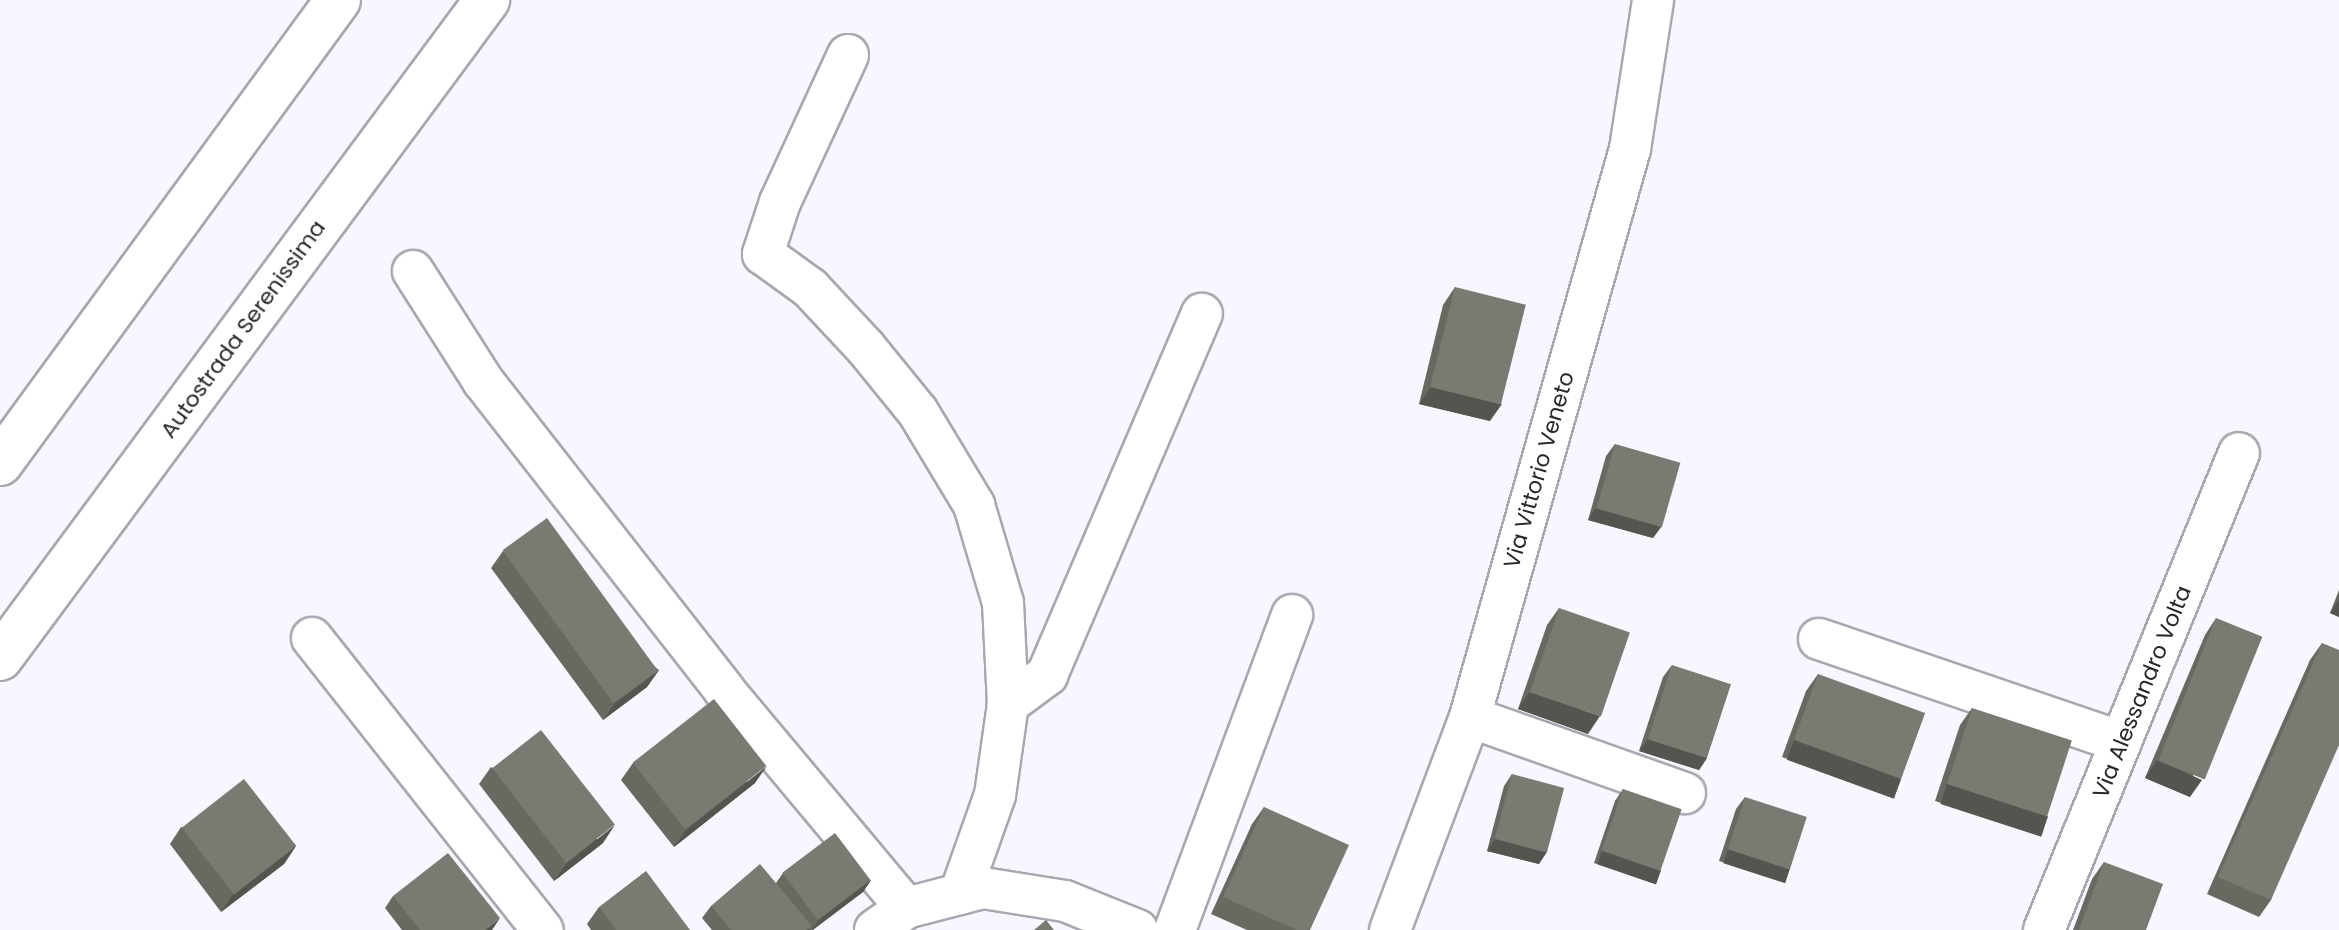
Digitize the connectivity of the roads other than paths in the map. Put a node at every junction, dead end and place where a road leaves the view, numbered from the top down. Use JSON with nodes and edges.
{"nodes":[{"id":1,"x":338,"y":0,"type":"edge"},
{"id":2,"x":487,"y":0,"type":"edge"},
{"id":3,"x":1653,"y":0,"type":"edge"},
{"id":4,"x":848,"y":55,"type":"dead end"},
{"id":5,"x":413,"y":271,"type":"dead end"},
{"id":6,"x":1202,"y":314,"type":"dead end"},
{"id":7,"x":2239,"y":453,"type":"dead end"},
{"id":8,"x":0,"y":463,"type":"edge"},
{"id":9,"x":1292,"y":615,"type":"dead end"},
{"id":10,"x":312,"y":638,"type":"dead end"},
{"id":11,"x":1819,"y":639,"type":"dead end"},
{"id":12,"x":0,"y":658,"type":"edge"},
{"id":13,"x":1008,"y":704,"type":"junction"},
{"id":14,"x":1470,"y":717,"type":"junction"},
{"id":15,"x":2121,"y":742,"type":"junction"},
{"id":16,"x":1685,"y":793,"type":"dead end"},
{"id":17,"x":960,"y":894,"type":"junction"},
{"id":18,"x":890,"y":919,"type":"edge"},
{"id":19,"x":543,"y":930,"type":"edge"},
{"id":20,"x":1137,"y":930,"type":"edge"},
{"id":21,"x":1175,"y":930,"type":"edge"},
{"id":22,"x":1390,"y":930,"type":"edge"},
{"id":23,"x":2044,"y":930,"type":"edge"}],
"edges":[{"from":1,"to":8,"type":"highway"},
{"from":2,"to":12,"type":"highway","name":"Autostrada Serenissima"},
{"from":3,"to":14,"type":"street","name":"Via Vittorio Veneto"},
{"from":4,"to":13,"type":"street"},
{"from":5,"to":18,"type":"street"},
{"from":6,"to":13,"type":"street"},
{"from":7,"to":15,"type":"street","name":"Via Alessandro Volta"},
{"from":9,"to":21,"type":"street"},
{"from":10,"to":19,"type":"street"},
{"from":11,"to":15,"type":"street"},
{"from":13,"to":17,"type":"street"},
{"from":14,"to":16,"type":"street"},
{"from":14,"to":22,"type":"street","name":"Via Vittorio Veneto"},
{"from":15,"to":23,"type":"street","name":"Via Alessandro Volta"},
{"from":17,"to":18,"type":"street"},
{"from":17,"to":20,"type":"street"}]}
